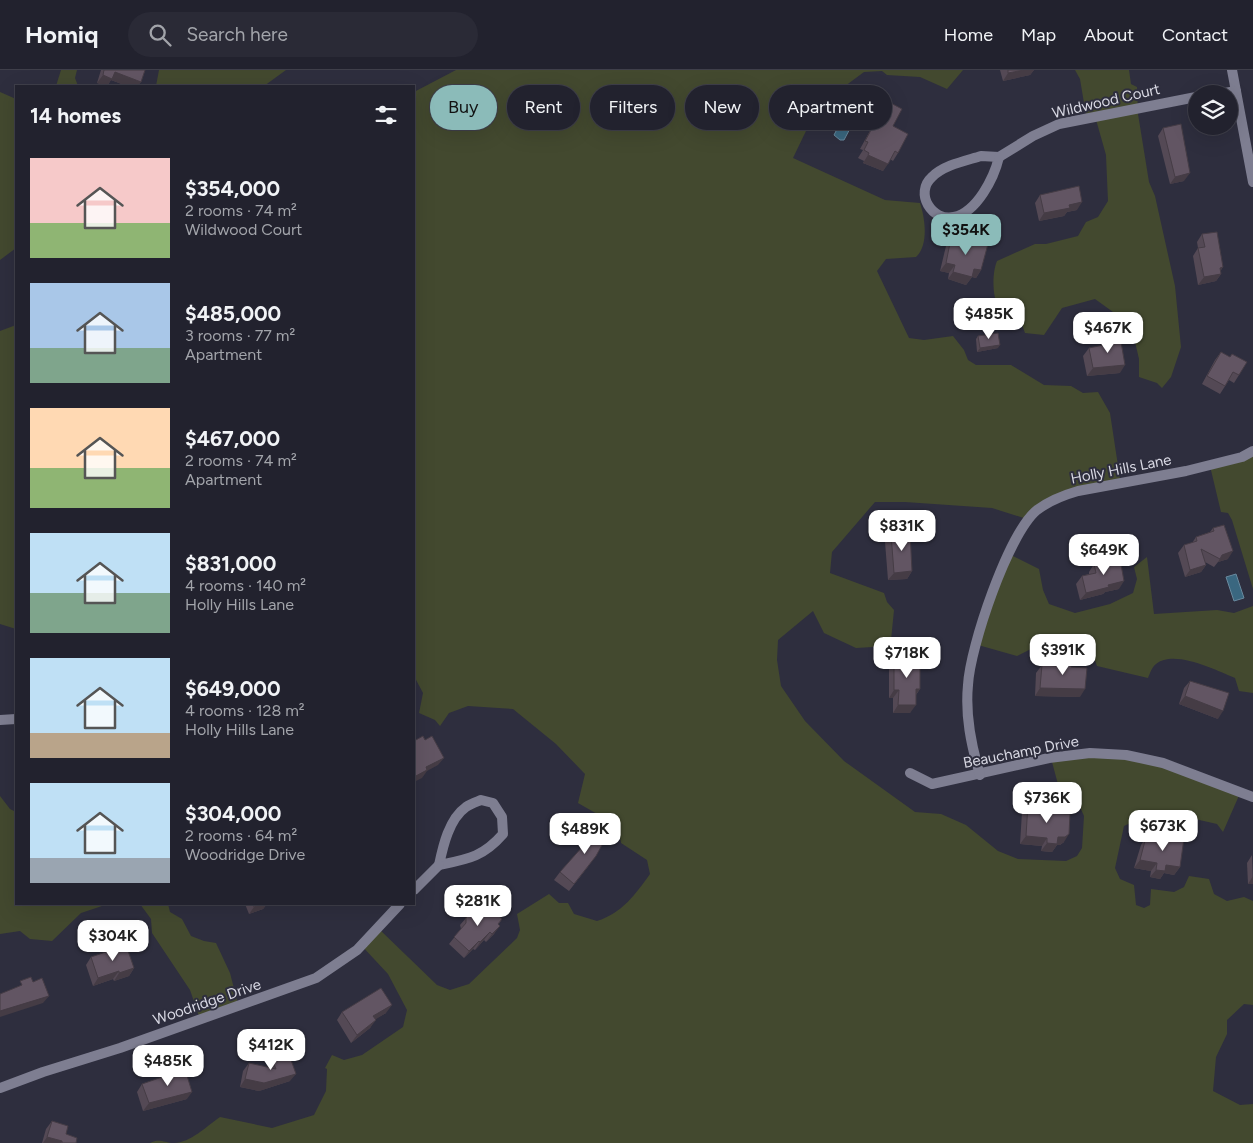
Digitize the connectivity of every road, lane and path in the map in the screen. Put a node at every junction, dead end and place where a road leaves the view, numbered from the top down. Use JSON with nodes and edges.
{"nodes":[{"id":1,"x":1232,"y":70,"type":"edge"},
{"id":2,"x":1235,"y":85,"type":"edge"},
{"id":3,"x":1188,"y":99,"type":"edge"},
{"id":4,"x":1238,"y":102,"type":"edge"},
{"id":5,"x":999,"y":157,"type":"junction"},
{"id":6,"x":1253,"y":182,"type":"edge"},
{"id":7,"x":1253,"y":450,"type":"edge"},
{"id":8,"x":15,"y":719,"type":"edge"},
{"id":9,"x":0,"y":720,"type":"edge"},
{"id":10,"x":910,"y":773,"type":"dead end"},
{"id":11,"x":980,"y":775,"type":"junction"},
{"id":12,"x":1253,"y":797,"type":"edge"},
{"id":13,"x":439,"y":865,"type":"junction"},
{"id":14,"x":415,"y":889,"type":"edge"},
{"id":15,"x":399,"y":905,"type":"edge"},
{"id":16,"x":0,"y":1088,"type":"edge"}],
"edges":[{"from":1,"to":2,"type":"street"},
{"from":3,"to":5,"type":"street","name":"Wildwood Court"},
{"from":4,"to":6,"type":"street"},
{"from":5,"to":5,"type":"street","name":"Wildwood Court"},
{"from":7,"to":11,"type":"street","name":"Holly Hills Lane"},
{"from":8,"to":9,"type":"street"},
{"from":10,"to":11,"type":"street","name":"Beauchamp Drive"},
{"from":11,"to":12,"type":"street","name":"Beauchamp Drive"},
{"from":13,"to":13,"type":"street"},
{"from":13,"to":14,"type":"street"},
{"from":15,"to":16,"type":"street","name":"Woodridge Drive"}]}
